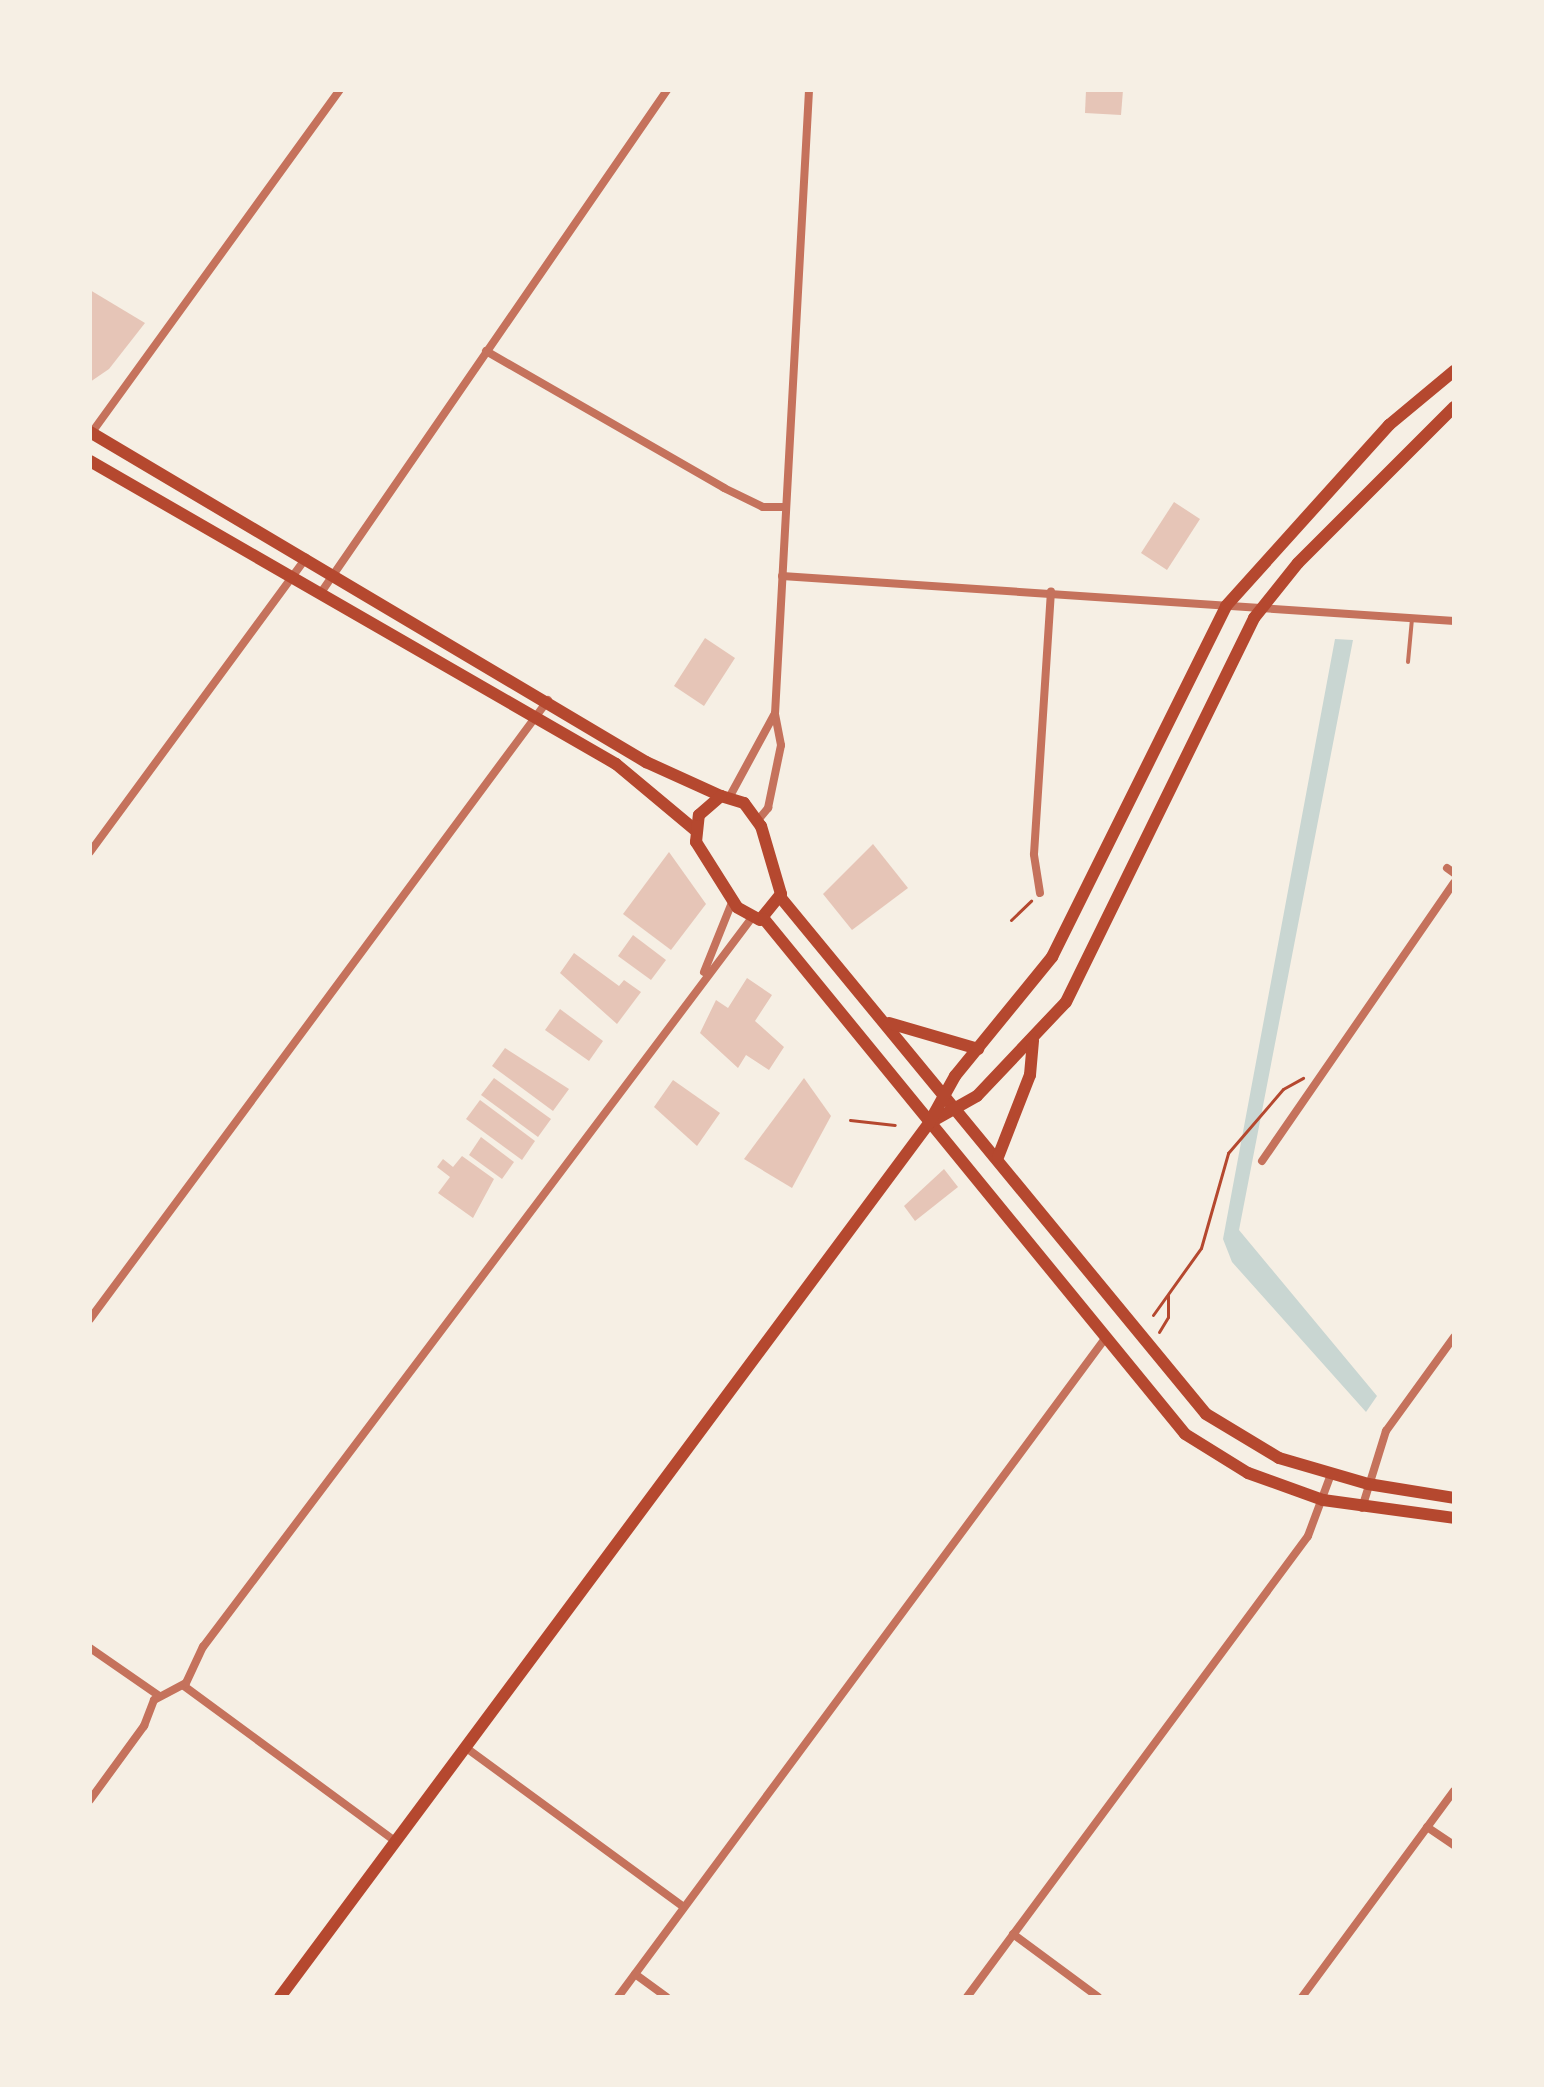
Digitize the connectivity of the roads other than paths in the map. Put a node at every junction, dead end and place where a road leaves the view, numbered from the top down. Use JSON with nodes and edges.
{"nodes":[{"id":1,"x":340,"y":90,"type":"edge"},
{"id":2,"x":667,"y":90,"type":"edge"},
{"id":3,"x":809,"y":90,"type":"edge"},
{"id":4,"x":486,"y":351,"type":"junction"},
{"id":5,"x":1454,"y":371,"type":"edge"},
{"id":6,"x":1454,"y":407,"type":"edge"},
{"id":7,"x":91,"y":434,"type":"edge"},
{"id":8,"x":90,"y":461,"type":"edge"},
{"id":9,"x":786,"y":507,"type":"junction"},
{"id":10,"x":306,"y":558,"type":"junction"},
{"id":11,"x":332,"y":574,"type":"junction"},
{"id":12,"x":782,"y":576,"type":"junction"},
{"id":13,"x":292,"y":578,"type":"junction"},
{"id":14,"x":1051,"y":592,"type":"junction"},
{"id":15,"x":320,"y":594,"type":"junction"},
{"id":16,"x":1264,"y":604,"type":"junction"},
{"id":17,"x":1226,"y":606,"type":"junction"},
{"id":18,"x":1412,"y":619,"type":"junction"},
{"id":19,"x":1454,"y":621,"type":"edge"},
{"id":20,"x":1408,"y":662,"type":"dead end"},
{"id":21,"x":548,"y":700,"type":"junction"},
{"id":22,"x":775,"y":714,"type":"junction"},
{"id":23,"x":536,"y":718,"type":"junction"},
{"id":24,"x":726,"y":796,"type":"junction"},
{"id":25,"x":758,"y":820,"type":"junction"},
{"id":26,"x":694,"y":829,"type":"junction"},
{"id":27,"x":90,"y":852,"type":"edge"},
{"id":28,"x":1454,"y":883,"type":"edge"},
{"id":29,"x":1040,"y":893,"type":"road end"},
{"id":30,"x":781,"y":898,"type":"junction"},
{"id":31,"x":733,"y":900,"type":"junction"},
{"id":32,"x":757,"y":919,"type":"junction"},
{"id":33,"x":704,"y":972,"type":"junction"},
{"id":34,"x":889,"y":1023,"type":"junction"},
{"id":35,"x":1033,"y":1040,"type":"junction"},
{"id":36,"x":978,"y":1049,"type":"junction"},
{"id":37,"x":944,"y":1092,"type":"junction"},
{"id":38,"x":958,"y":1110,"type":"junction"},
{"id":39,"x":929,"y":1123,"type":"junction"},
{"id":40,"x":998,"y":1157,"type":"junction"},
{"id":41,"x":1262,"y":1161,"type":"dead end"},
{"id":42,"x":90,"y":1319,"type":"edge"},
{"id":43,"x":1454,"y":1337,"type":"edge"},
{"id":44,"x":1104,"y":1340,"type":"junction"},
{"id":45,"x":1331,"y":1474,"type":"junction"},
{"id":46,"x":1368,"y":1484,"type":"junction"},
{"id":47,"x":1454,"y":1498,"type":"edge"},
{"id":48,"x":1323,"y":1500,"type":"junction"},
{"id":49,"x":1362,"y":1508,"type":"junction"},
{"id":50,"x":1454,"y":1518,"type":"edge"},
{"id":51,"x":90,"y":1648,"type":"edge"},
{"id":52,"x":184,"y":1686,"type":"junction"},
{"id":53,"x":158,"y":1695,"type":"junction"},
{"id":54,"x":465,"y":1747,"type":"junction"},
{"id":55,"x":1454,"y":1791,"type":"edge"},
{"id":56,"x":90,"y":1800,"type":"edge"},
{"id":57,"x":1427,"y":1827,"type":"junction"},
{"id":58,"x":395,"y":1841,"type":"junction"},
{"id":59,"x":1454,"y":1845,"type":"edge"},
{"id":60,"x":684,"y":1907,"type":"junction"},
{"id":61,"x":1013,"y":1934,"type":"junction"},
{"id":62,"x":635,"y":1974,"type":"junction"},
{"id":63,"x":280,"y":1997,"type":"edge"},
{"id":64,"x":618,"y":1997,"type":"edge"},
{"id":65,"x":667,"y":1997,"type":"edge"},
{"id":66,"x":967,"y":1997,"type":"edge"},
{"id":67,"x":1098,"y":1997,"type":"edge"},
{"id":68,"x":1302,"y":1997,"type":"edge"}],
"edges":[{"from":1,"to":7,"type":"street"},
{"from":2,"to":4,"type":"street"},
{"from":3,"to":9,"type":"street"},
{"from":4,"to":9,"type":"street"},
{"from":4,"to":11,"type":"street"},
{"from":5,"to":17,"type":"main road"},
{"from":6,"to":16,"type":"main road"},
{"from":7,"to":10,"type":"main road"},
{"from":8,"to":13,"type":"main road"},
{"from":9,"to":12,"type":"street"},
{"from":10,"to":11,"type":"main road"},
{"from":10,"to":13,"type":"street"},
{"from":11,"to":15,"type":"street"},
{"from":11,"to":21,"type":"main road"},
{"from":12,"to":14,"type":"street"},
{"from":12,"to":22,"type":"street"},
{"from":13,"to":15,"type":"main road"},
{"from":13,"to":27,"type":"street"},
{"from":14,"to":17,"type":"street"},
{"from":14,"to":29,"type":"street"},
{"from":15,"to":23,"type":"main road"},
{"from":16,"to":17,"type":"street"},
{"from":16,"to":18,"type":"street"},
{"from":16,"to":35,"type":"main road"},
{"from":17,"to":36,"type":"main road"},
{"from":18,"to":19,"type":"street"},
{"from":18,"to":20,"type":"lane"},
{"from":21,"to":23,"type":"street"},
{"from":21,"to":24,"type":"main road"},
{"from":22,"to":24,"type":"street"},
{"from":22,"to":25,"type":"street"},
{"from":23,"to":26,"type":"main road"},
{"from":23,"to":42,"type":"street"},
{"from":24,"to":25,"type":"main road"},
{"from":24,"to":26,"type":"main road"},
{"from":25,"to":30,"type":"main road"},
{"from":26,"to":31,"type":"main road"},
{"from":28,"to":41,"type":"street"},
{"from":30,"to":32,"type":"main road"},
{"from":30,"to":34,"type":"main road"},
{"from":31,"to":32,"type":"main road"},
{"from":31,"to":33,"type":"street"},
{"from":32,"to":33,"type":"street"},
{"from":32,"to":39,"type":"main road"},
{"from":33,"to":52,"type":"street"},
{"from":34,"to":36,"type":"main road"},
{"from":34,"to":37,"type":"main road"},
{"from":35,"to":38,"type":"main road"},
{"from":35,"to":40,"type":"main road"},
{"from":36,"to":37,"type":"main road"},
{"from":37,"to":38,"type":"main road"},
{"from":37,"to":39,"type":"main road"},
{"from":38,"to":39,"type":"main road"},
{"from":38,"to":40,"type":"main road"},
{"from":39,"to":44,"type":"main road"},
{"from":39,"to":54,"type":"main road"},
{"from":40,"to":45,"type":"main road"},
{"from":43,"to":46,"type":"street"},
{"from":44,"to":48,"type":"main road"},
{"from":44,"to":60,"type":"street"},
{"from":45,"to":46,"type":"main road"},
{"from":45,"to":48,"type":"street"},
{"from":46,"to":47,"type":"main road"},
{"from":46,"to":49,"type":"street"},
{"from":48,"to":49,"type":"main road"},
{"from":48,"to":61,"type":"street"},
{"from":49,"to":50,"type":"main road"},
{"from":51,"to":53,"type":"street"},
{"from":52,"to":53,"type":"street"},
{"from":52,"to":58,"type":"street"},
{"from":53,"to":56,"type":"street"},
{"from":54,"to":58,"type":"main road"},
{"from":54,"to":60,"type":"street"},
{"from":55,"to":57,"type":"street"},
{"from":57,"to":59,"type":"street"},
{"from":57,"to":68,"type":"street"},
{"from":58,"to":63,"type":"main road"},
{"from":60,"to":62,"type":"street"},
{"from":61,"to":66,"type":"street"},
{"from":61,"to":67,"type":"street"},
{"from":62,"to":64,"type":"street"},
{"from":62,"to":65,"type":"street"}]}
